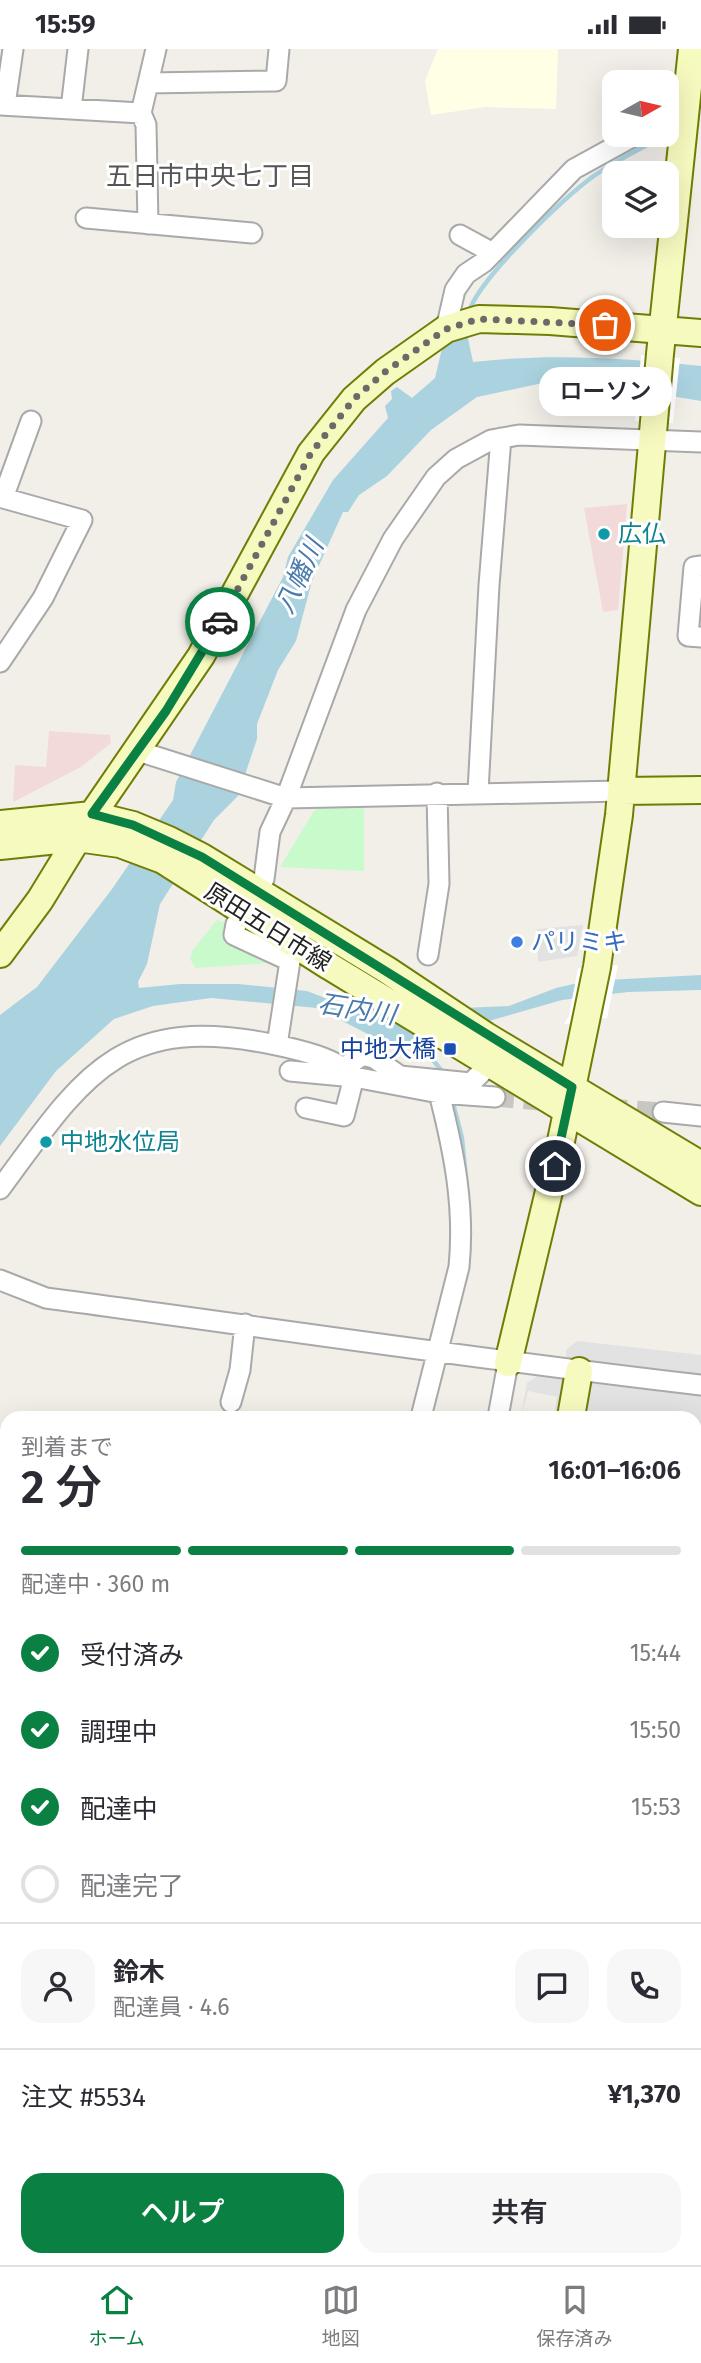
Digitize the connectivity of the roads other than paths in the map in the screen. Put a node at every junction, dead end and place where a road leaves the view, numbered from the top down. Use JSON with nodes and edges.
{"nodes":[{"id":1,"x":13,"y":49,"type":"edge"},
{"id":2,"x":78,"y":49,"type":"edge"},
{"id":3,"x":156,"y":49,"type":"edge"},
{"id":4,"x":279,"y":49,"type":"edge"},
{"id":5,"x":692,"y":49,"type":"edge"},
{"id":6,"x":149,"y":83,"type":"junction"},
{"id":7,"x":3,"y":105,"type":"edge"},
{"id":8,"x":685,"y":106,"type":"edge"},
{"id":9,"x":71,"y":109,"type":"junction"},
{"id":10,"x":141,"y":113,"type":"junction"},
{"id":11,"x":614,"y":147,"type":"edge"},
{"id":12,"x":86,"y":218,"type":"dead end"},
{"id":13,"x":148,"y":224,"type":"junction"},
{"id":14,"x":252,"y":233,"type":"dead end"},
{"id":15,"x":460,"y":235,"type":"dead end"},
{"id":16,"x":493,"y":253,"type":"junction"},
{"id":17,"x":460,"y":324,"type":"junction"},
{"id":18,"x":701,"y":333,"type":"edge"},
{"id":19,"x":661,"y":342,"type":"junction"},
{"id":20,"x":31,"y":421,"type":"dead end"},
{"id":21,"x":654,"y":430,"type":"junction"},
{"id":22,"x":501,"y":438,"type":"junction"},
{"id":23,"x":701,"y":442,"type":"edge"},
{"id":24,"x":701,"y":566,"type":"edge"},
{"id":25,"x":701,"y":637,"type":"edge"},
{"id":26,"x":0,"y":661,"type":"edge"},
{"id":27,"x":144,"y":753,"type":"junction"},
{"id":28,"x":701,"y":790,"type":"edge"},
{"id":29,"x":622,"y":791,"type":"junction"},
{"id":30,"x":478,"y":792,"type":"junction"},
{"id":31,"x":437,"y":793,"type":"junction"},
{"id":32,"x":277,"y":795,"type":"junction"},
{"id":33,"x":92,"y":814,"type":"junction"},
{"id":34,"x":0,"y":824,"type":"edge"},
{"id":35,"x":119,"y":833,"type":"junction"},
{"id":36,"x":77,"y":838,"type":"junction"},
{"id":37,"x":0,"y":846,"type":"edge"},
{"id":38,"x":241,"y":896,"type":"junction"},
{"id":39,"x":0,"y":954,"type":"edge"},
{"id":40,"x":428,"y":955,"type":"dead end"},
{"id":41,"x":278,"y":1039,"type":"junction"},
{"id":42,"x":490,"y":1065,"type":"junction"},
{"id":43,"x":290,"y":1071,"type":"dead end"},
{"id":44,"x":349,"y":1072,"type":"junction"},
{"id":45,"x":446,"y":1088,"type":"junction"},
{"id":46,"x":495,"y":1097,"type":"tunnel mouth"},
{"id":47,"x":570,"y":1099,"type":"junction"},
{"id":48,"x":306,"y":1108,"type":"dead end"},
{"id":49,"x":663,"y":1112,"type":"tunnel mouth"},
{"id":50,"x":701,"y":1116,"type":"edge"},
{"id":51,"x":701,"y":1165,"type":"edge"},
{"id":52,"x":0,"y":1189,"type":"edge"},
{"id":53,"x":701,"y":1192,"type":"edge"},
{"id":54,"x":0,"y":1280,"type":"edge"},
{"id":55,"x":245,"y":1324,"type":"junction"},
{"id":56,"x":443,"y":1350,"type":"junction"},
{"id":57,"x":508,"y":1363,"type":"junction"},
{"id":58,"x":579,"y":1371,"type":"junction"},
{"id":59,"x":701,"y":1385,"type":"edge"},
{"id":60,"x":231,"y":1402,"type":"dead end"},
{"id":61,"x":423,"y":1411,"type":"edge"},
{"id":62,"x":499,"y":1411,"type":"edge"},
{"id":63,"x":572,"y":1411,"type":"edge"}],
"edges":[{"from":1,"to":7,"type":"street"},
{"from":2,"to":9,"type":"street"},
{"from":3,"to":6,"type":"street"},
{"from":4,"to":6,"type":"street"},
{"from":5,"to":8,"type":"main road"},
{"from":6,"to":10,"type":"street"},
{"from":7,"to":9,"type":"street"},
{"from":8,"to":19,"type":"main road"},
{"from":9,"to":10,"type":"street"},
{"from":10,"to":13,"type":"street"},
{"from":11,"to":16,"type":"street"},
{"from":12,"to":13,"type":"street"},
{"from":13,"to":14,"type":"street"},
{"from":15,"to":16,"type":"street"},
{"from":16,"to":17,"type":"street"},
{"from":17,"to":19,"type":"main road"},
{"from":17,"to":27,"type":"main road"},
{"from":18,"to":19,"type":"main road"},
{"from":19,"to":21,"type":"main road"},
{"from":20,"to":26,"type":"street"},
{"from":21,"to":22,"type":"street"},
{"from":21,"to":23,"type":"street"},
{"from":21,"to":29,"type":"main road"},
{"from":22,"to":30,"type":"street"},
{"from":22,"to":32,"type":"street"},
{"from":24,"to":25,"type":"street"},
{"from":27,"to":32,"type":"street"},
{"from":27,"to":33,"type":"main road"},
{"from":28,"to":29,"type":"main road"},
{"from":29,"to":30,"type":"street"},
{"from":29,"to":47,"type":"main road"},
{"from":30,"to":31,"type":"street"},
{"from":31,"to":32,"type":"street"},
{"from":31,"to":40,"type":"street"},
{"from":32,"to":38,"type":"street"},
{"from":33,"to":34,"type":"main road","name":"原田五日市線"},
{"from":33,"to":35,"type":"main road","name":"原田五日市線"},
{"from":33,"to":36,"type":"main road"},
{"from":35,"to":36,"type":"main road","name":"原田五日市線"},
{"from":35,"to":38,"type":"main road","name":"原田五日市線"},
{"from":36,"to":37,"type":"main road","name":"原田五日市線"},
{"from":36,"to":39,"type":"main road"},
{"from":38,"to":41,"type":"street"},
{"from":38,"to":42,"type":"main road","name":"原田五日市線"},
{"from":38,"to":47,"type":"main road","name":"原田五日市線"},
{"from":41,"to":44,"type":"street"},
{"from":41,"to":52,"type":"street"},
{"from":42,"to":45,"type":"street"},
{"from":42,"to":47,"type":"main road","name":"原田五日市線"},
{"from":43,"to":44,"type":"street"},
{"from":44,"to":45,"type":"street"},
{"from":44,"to":48,"type":"street"},
{"from":45,"to":46,"type":"street"},
{"from":45,"to":56,"type":"street"},
{"from":47,"to":51,"type":"main road","name":"原田五日市線"},
{"from":47,"to":53,"type":"main road","name":"原田五日市線"},
{"from":47,"to":57,"type":"main road"},
{"from":49,"to":50,"type":"street"},
{"from":54,"to":55,"type":"street"},
{"from":55,"to":56,"type":"street"},
{"from":55,"to":60,"type":"street"},
{"from":56,"to":57,"type":"street"},
{"from":56,"to":61,"type":"street"},
{"from":57,"to":58,"type":"street"},
{"from":57,"to":62,"type":"street"},
{"from":58,"to":59,"type":"street"},
{"from":58,"to":63,"type":"main road"}]}
